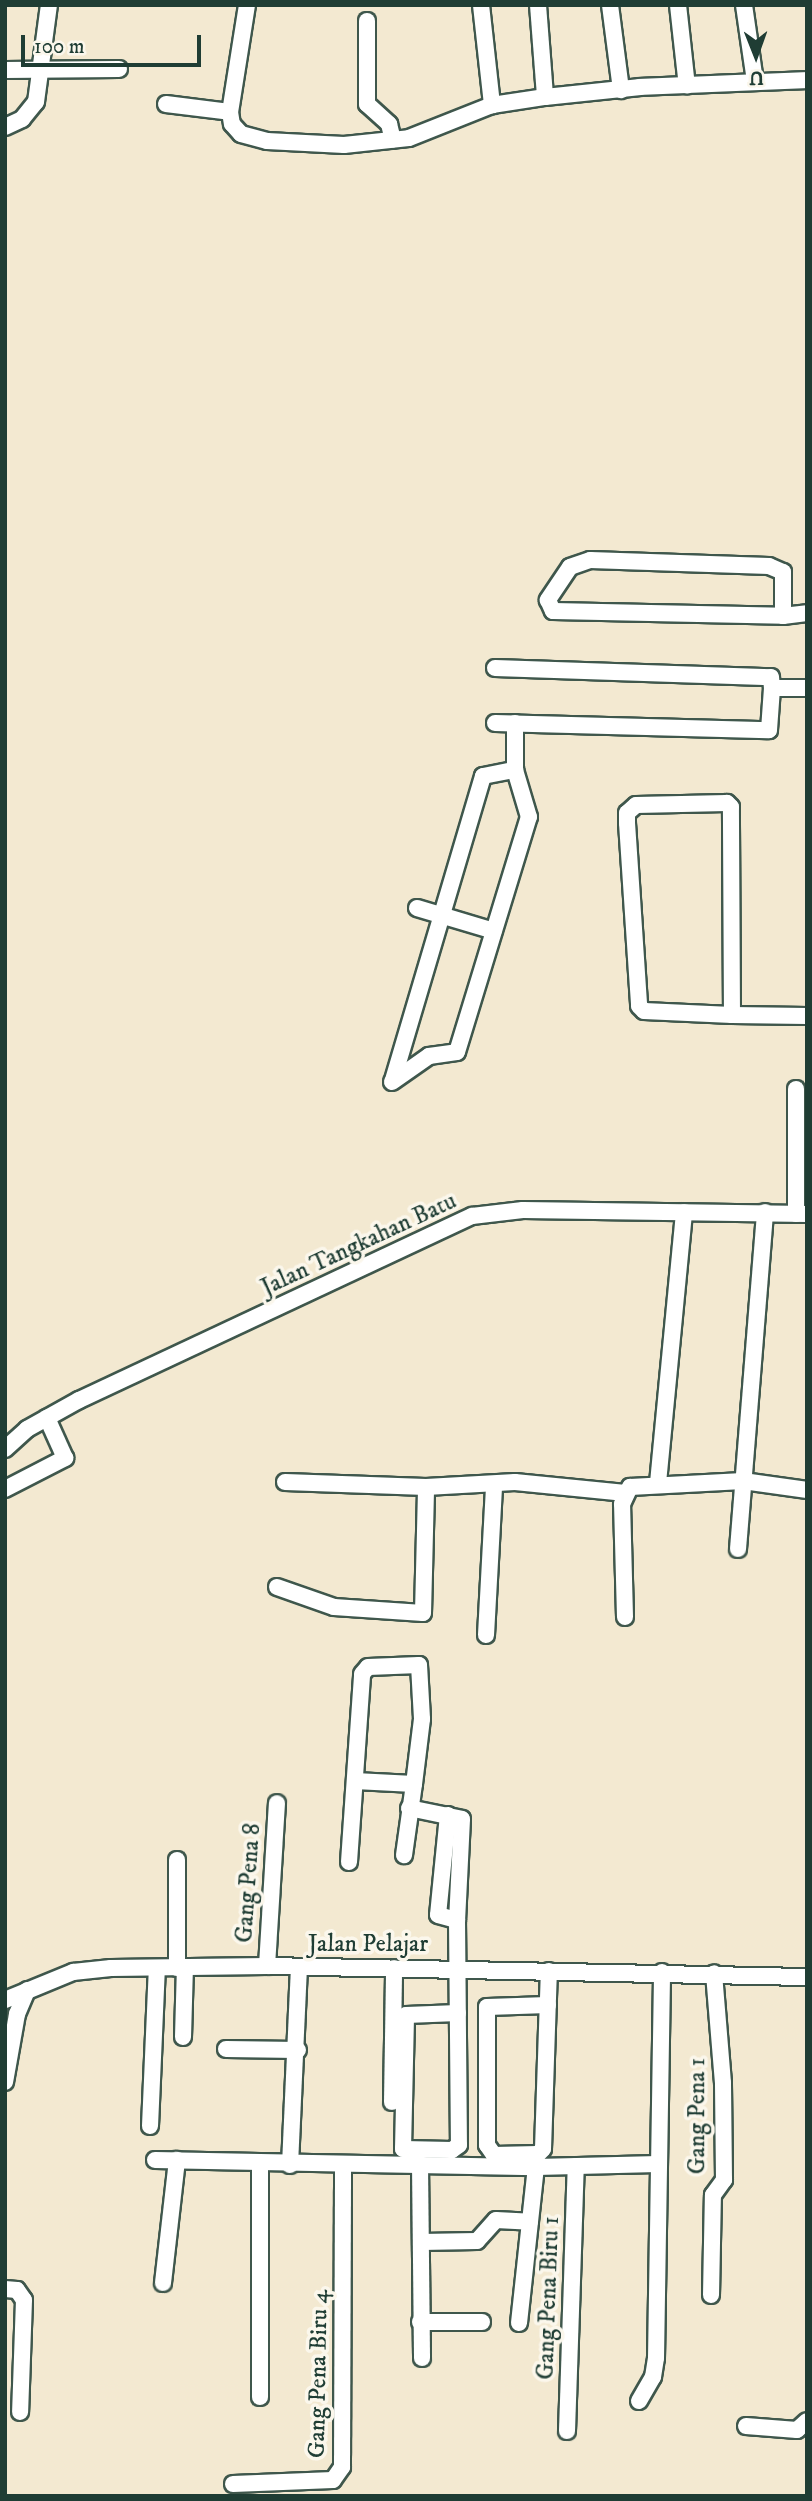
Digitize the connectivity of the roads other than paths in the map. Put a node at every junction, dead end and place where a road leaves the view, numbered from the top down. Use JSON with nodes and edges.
{"nodes":[{"id":1,"x":49,"y":5,"type":"edge"},
{"id":2,"x":247,"y":5,"type":"edge"},
{"id":3,"x":481,"y":5,"type":"edge"},
{"id":4,"x":538,"y":5,"type":"edge"},
{"id":5,"x":610,"y":5,"type":"edge"},
{"id":6,"x":678,"y":5,"type":"edge"},
{"id":7,"x":744,"y":5,"type":"edge"},
{"id":8,"x":367,"y":21,"type":"dead end"},
{"id":9,"x":41,"y":69,"type":"junction"},
{"id":10,"x":119,"y":69,"type":"dead end"},
{"id":11,"x":5,"y":70,"type":"edge"},
{"id":12,"x":807,"y":80,"type":"edge"},
{"id":13,"x":755,"y":81,"type":"junction"},
{"id":14,"x":687,"y":86,"type":"junction"},
{"id":15,"x":621,"y":90,"type":"junction"},
{"id":16,"x":545,"y":97,"type":"junction"},
{"id":17,"x":166,"y":104,"type":"dead end"},
{"id":18,"x":492,"y":106,"type":"junction"},
{"id":19,"x":230,"y":112,"type":"junction"},
{"id":20,"x":5,"y":127,"type":"edge"},
{"id":21,"x":393,"y":140,"type":"junction"},
{"id":22,"x":807,"y":613,"type":"edge"},
{"id":23,"x":783,"y":616,"type":"junction"},
{"id":24,"x":495,"y":668,"type":"dead end"},
{"id":25,"x":772,"y":688,"type":"junction"},
{"id":26,"x":807,"y":688,"type":"edge"},
{"id":27,"x":495,"y":723,"type":"dead end"},
{"id":28,"x":515,"y":723,"type":"junction"},
{"id":29,"x":515,"y":770,"type":"junction"},
{"id":30,"x":417,"y":908,"type":"dead end"},
{"id":31,"x":442,"y":915,"type":"junction"},
{"id":32,"x":494,"y":931,"type":"junction"},
{"id":33,"x":732,"y":1015,"type":"junction"},
{"id":34,"x":807,"y":1016,"type":"edge"},
{"id":35,"x":796,"y":1089,"type":"dead end"},
{"id":36,"x":684,"y":1212,"type":"junction"},
{"id":37,"x":765,"y":1212,"type":"junction"},
{"id":38,"x":801,"y":1214,"type":"edge"},
{"id":39,"x":47,"y":1418,"type":"junction"},
{"id":40,"x":5,"y":1449,"type":"edge"},
{"id":41,"x":743,"y":1481,"type":"junction"},
{"id":42,"x":285,"y":1482,"type":"dead end"},
{"id":43,"x":658,"y":1483,"type":"junction"},
{"id":44,"x":426,"y":1487,"type":"junction"},
{"id":45,"x":494,"y":1487,"type":"junction"},
{"id":46,"x":5,"y":1489,"type":"edge"},
{"id":47,"x":807,"y":1490,"type":"edge"},
{"id":48,"x":625,"y":1493,"type":"junction"},
{"id":49,"x":738,"y":1549,"type":"dead end"},
{"id":50,"x":277,"y":1587,"type":"dead end"},
{"id":51,"x":625,"y":1617,"type":"dead end"},
{"id":52,"x":486,"y":1635,"type":"dead end"},
{"id":53,"x":355,"y":1782,"type":"junction"},
{"id":54,"x":414,"y":1784,"type":"junction"},
{"id":55,"x":277,"y":1803,"type":"dead end"},
{"id":56,"x":409,"y":1808,"type":"junction"},
{"id":57,"x":404,"y":1854,"type":"dead end"},
{"id":58,"x":177,"y":1860,"type":"dead end"},
{"id":59,"x":349,"y":1862,"type":"dead end"},
{"id":60,"x":267,"y":1966,"type":"junction"},
{"id":61,"x":157,"y":1968,"type":"junction"},
{"id":62,"x":181,"y":1968,"type":"junction"},
{"id":63,"x":299,"y":1968,"type":"junction"},
{"id":64,"x":394,"y":1968,"type":"junction"},
{"id":65,"x":458,"y":1969,"type":"junction"},
{"id":66,"x":549,"y":1970,"type":"junction"},
{"id":67,"x":662,"y":1972,"type":"junction"},
{"id":68,"x":714,"y":1973,"type":"junction"},
{"id":69,"x":807,"y":1977,"type":"edge"},
{"id":70,"x":27,"y":1990,"type":"junction"},
{"id":71,"x":5,"y":2000,"type":"edge"},
{"id":72,"x":548,"y":2005,"type":"junction"},
{"id":73,"x":458,"y":2013,"type":"junction"},
{"id":74,"x":183,"y":2037,"type":"dead end"},
{"id":75,"x":226,"y":2049,"type":"dead end"},
{"id":76,"x":298,"y":2050,"type":"junction"},
{"id":77,"x":5,"y":2082,"type":"edge"},
{"id":78,"x":150,"y":2126,"type":"dead end"},
{"id":79,"x":155,"y":2160,"type":"dead end"},
{"id":80,"x":177,"y":2160,"type":"junction"},
{"id":81,"x":260,"y":2164,"type":"junction"},
{"id":82,"x":391,"y":2164,"type":"junction"},
{"id":83,"x":420,"y":2164,"type":"junction"},
{"id":84,"x":659,"y":2164,"type":"junction"},
{"id":85,"x":290,"y":2165,"type":"junction"},
{"id":86,"x":343,"y":2165,"type":"junction"},
{"id":87,"x":576,"y":2166,"type":"junction"},
{"id":88,"x":536,"y":2167,"type":"junction"},
{"id":89,"x":530,"y":2222,"type":"junction"},
{"id":90,"x":421,"y":2242,"type":"junction"},
{"id":91,"x":163,"y":2283,"type":"dead end"},
{"id":92,"x":5,"y":2289,"type":"edge"},
{"id":93,"x":711,"y":2295,"type":"dead end"},
{"id":94,"x":420,"y":2322,"type":"junction"},
{"id":95,"x":482,"y":2322,"type":"dead end"},
{"id":96,"x":519,"y":2323,"type":"dead end"},
{"id":97,"x":422,"y":2358,"type":"dead end"},
{"id":98,"x":260,"y":2397,"type":"dead end"},
{"id":99,"x":639,"y":2401,"type":"dead end"},
{"id":100,"x":20,"y":2412,"type":"dead end"},
{"id":101,"x":807,"y":2421,"type":"edge"},
{"id":102,"x":746,"y":2426,"type":"dead end"},
{"id":103,"x":567,"y":2431,"type":"dead end"},
{"id":104,"x":233,"y":2484,"type":"dead end"}],
"edges":[{"from":1,"to":9,"type":"street"},
{"from":2,"to":19,"type":"street"},
{"from":3,"to":18,"type":"street"},
{"from":4,"to":16,"type":"street"},
{"from":5,"to":15,"type":"street"},
{"from":6,"to":14,"type":"street"},
{"from":7,"to":13,"type":"street"},
{"from":8,"to":21,"type":"street"},
{"from":9,"to":10,"type":"street"},
{"from":9,"to":11,"type":"street"},
{"from":9,"to":20,"type":"street"},
{"from":12,"to":13,"type":"street"},
{"from":13,"to":14,"type":"street"},
{"from":14,"to":15,"type":"street"},
{"from":15,"to":16,"type":"street"},
{"from":16,"to":18,"type":"street"},
{"from":17,"to":19,"type":"street"},
{"from":18,"to":21,"type":"street"},
{"from":19,"to":21,"type":"street"},
{"from":22,"to":23,"type":"street"},
{"from":23,"to":23,"type":"street"},
{"from":24,"to":25,"type":"street"},
{"from":25,"to":26,"type":"street"},
{"from":25,"to":28,"type":"street"},
{"from":27,"to":28,"type":"street"},
{"from":28,"to":29,"type":"street"},
{"from":29,"to":31,"type":"street"},
{"from":29,"to":32,"type":"street"},
{"from":30,"to":31,"type":"street"},
{"from":31,"to":32,"type":"street"},
{"from":31,"to":32,"type":"street"},
{"from":33,"to":33,"type":"street"},
{"from":33,"to":34,"type":"street"},
{"from":35,"to":38,"type":"street"},
{"from":36,"to":37,"type":"street","name":"Jalan Tangkahan Batu"},
{"from":36,"to":39,"type":"street","name":"Jalan Tangkahan Batu"},
{"from":36,"to":43,"type":"street"},
{"from":37,"to":38,"type":"street","name":"Jalan Tangkahan Batu"},
{"from":37,"to":41,"type":"street"},
{"from":39,"to":40,"type":"street","name":"Jalan Tangkahan Batu"},
{"from":39,"to":46,"type":"street"},
{"from":41,"to":43,"type":"street"},
{"from":41,"to":47,"type":"street"},
{"from":41,"to":49,"type":"street"},
{"from":42,"to":44,"type":"street"},
{"from":43,"to":48,"type":"street"},
{"from":44,"to":45,"type":"street"},
{"from":44,"to":50,"type":"street"},
{"from":45,"to":48,"type":"street"},
{"from":45,"to":52,"type":"street"},
{"from":48,"to":51,"type":"street"},
{"from":53,"to":54,"type":"street"},
{"from":53,"to":54,"type":"street"},
{"from":53,"to":59,"type":"street"},
{"from":54,"to":56,"type":"street"},
{"from":55,"to":60,"type":"street","name":"Gang Pena 8"},
{"from":56,"to":57,"type":"street"},
{"from":56,"to":65,"type":"street"},
{"from":58,"to":62,"type":"street"},
{"from":60,"to":62,"type":"street","name":"Jalan Pelajar"},
{"from":60,"to":63,"type":"street","name":"Jalan Pelajar"},
{"from":61,"to":62,"type":"street","name":"Jalan Pelajar"},
{"from":61,"to":70,"type":"street","name":"Jalan Pelajar"},
{"from":61,"to":78,"type":"street"},
{"from":62,"to":74,"type":"street"},
{"from":63,"to":64,"type":"street","name":"Jalan Pelajar"},
{"from":63,"to":76,"type":"street"},
{"from":64,"to":65,"type":"street","name":"Jalan Pelajar"},
{"from":64,"to":82,"type":"street"},
{"from":65,"to":66,"type":"street","name":"Jalan Pelajar"},
{"from":65,"to":73,"type":"street"},
{"from":66,"to":67,"type":"street","name":"Jalan Pelajar"},
{"from":66,"to":72,"type":"street"},
{"from":67,"to":68,"type":"street","name":"Jalan Pelajar"},
{"from":67,"to":84,"type":"street"},
{"from":68,"to":69,"type":"street","name":"Jalan Pelajar"},
{"from":68,"to":93,"type":"street","name":"Gang Pena 1"},
{"from":70,"to":71,"type":"street","name":"Jalan Pelajar"},
{"from":70,"to":77,"type":"street"},
{"from":72,"to":72,"type":"street"},
{"from":73,"to":73,"type":"street"},
{"from":75,"to":76,"type":"street"},
{"from":76,"to":85,"type":"street"},
{"from":79,"to":80,"type":"street"},
{"from":80,"to":81,"type":"street"},
{"from":80,"to":91,"type":"street"},
{"from":81,"to":85,"type":"street"},
{"from":81,"to":98,"type":"street"},
{"from":82,"to":83,"type":"street"},
{"from":82,"to":86,"type":"street"},
{"from":83,"to":88,"type":"street"},
{"from":83,"to":90,"type":"street"},
{"from":84,"to":87,"type":"street"},
{"from":84,"to":99,"type":"street"},
{"from":85,"to":86,"type":"street"},
{"from":86,"to":104,"type":"street","name":"Gang Pena Biru 4"},
{"from":87,"to":88,"type":"street"},
{"from":87,"to":103,"type":"street","name":"Gang Pena Biru 1"},
{"from":88,"to":89,"type":"street"},
{"from":89,"to":90,"type":"street"},
{"from":89,"to":96,"type":"street"},
{"from":90,"to":94,"type":"street"},
{"from":92,"to":100,"type":"street"},
{"from":94,"to":95,"type":"street"},
{"from":94,"to":97,"type":"street"},
{"from":101,"to":102,"type":"street"}]}
